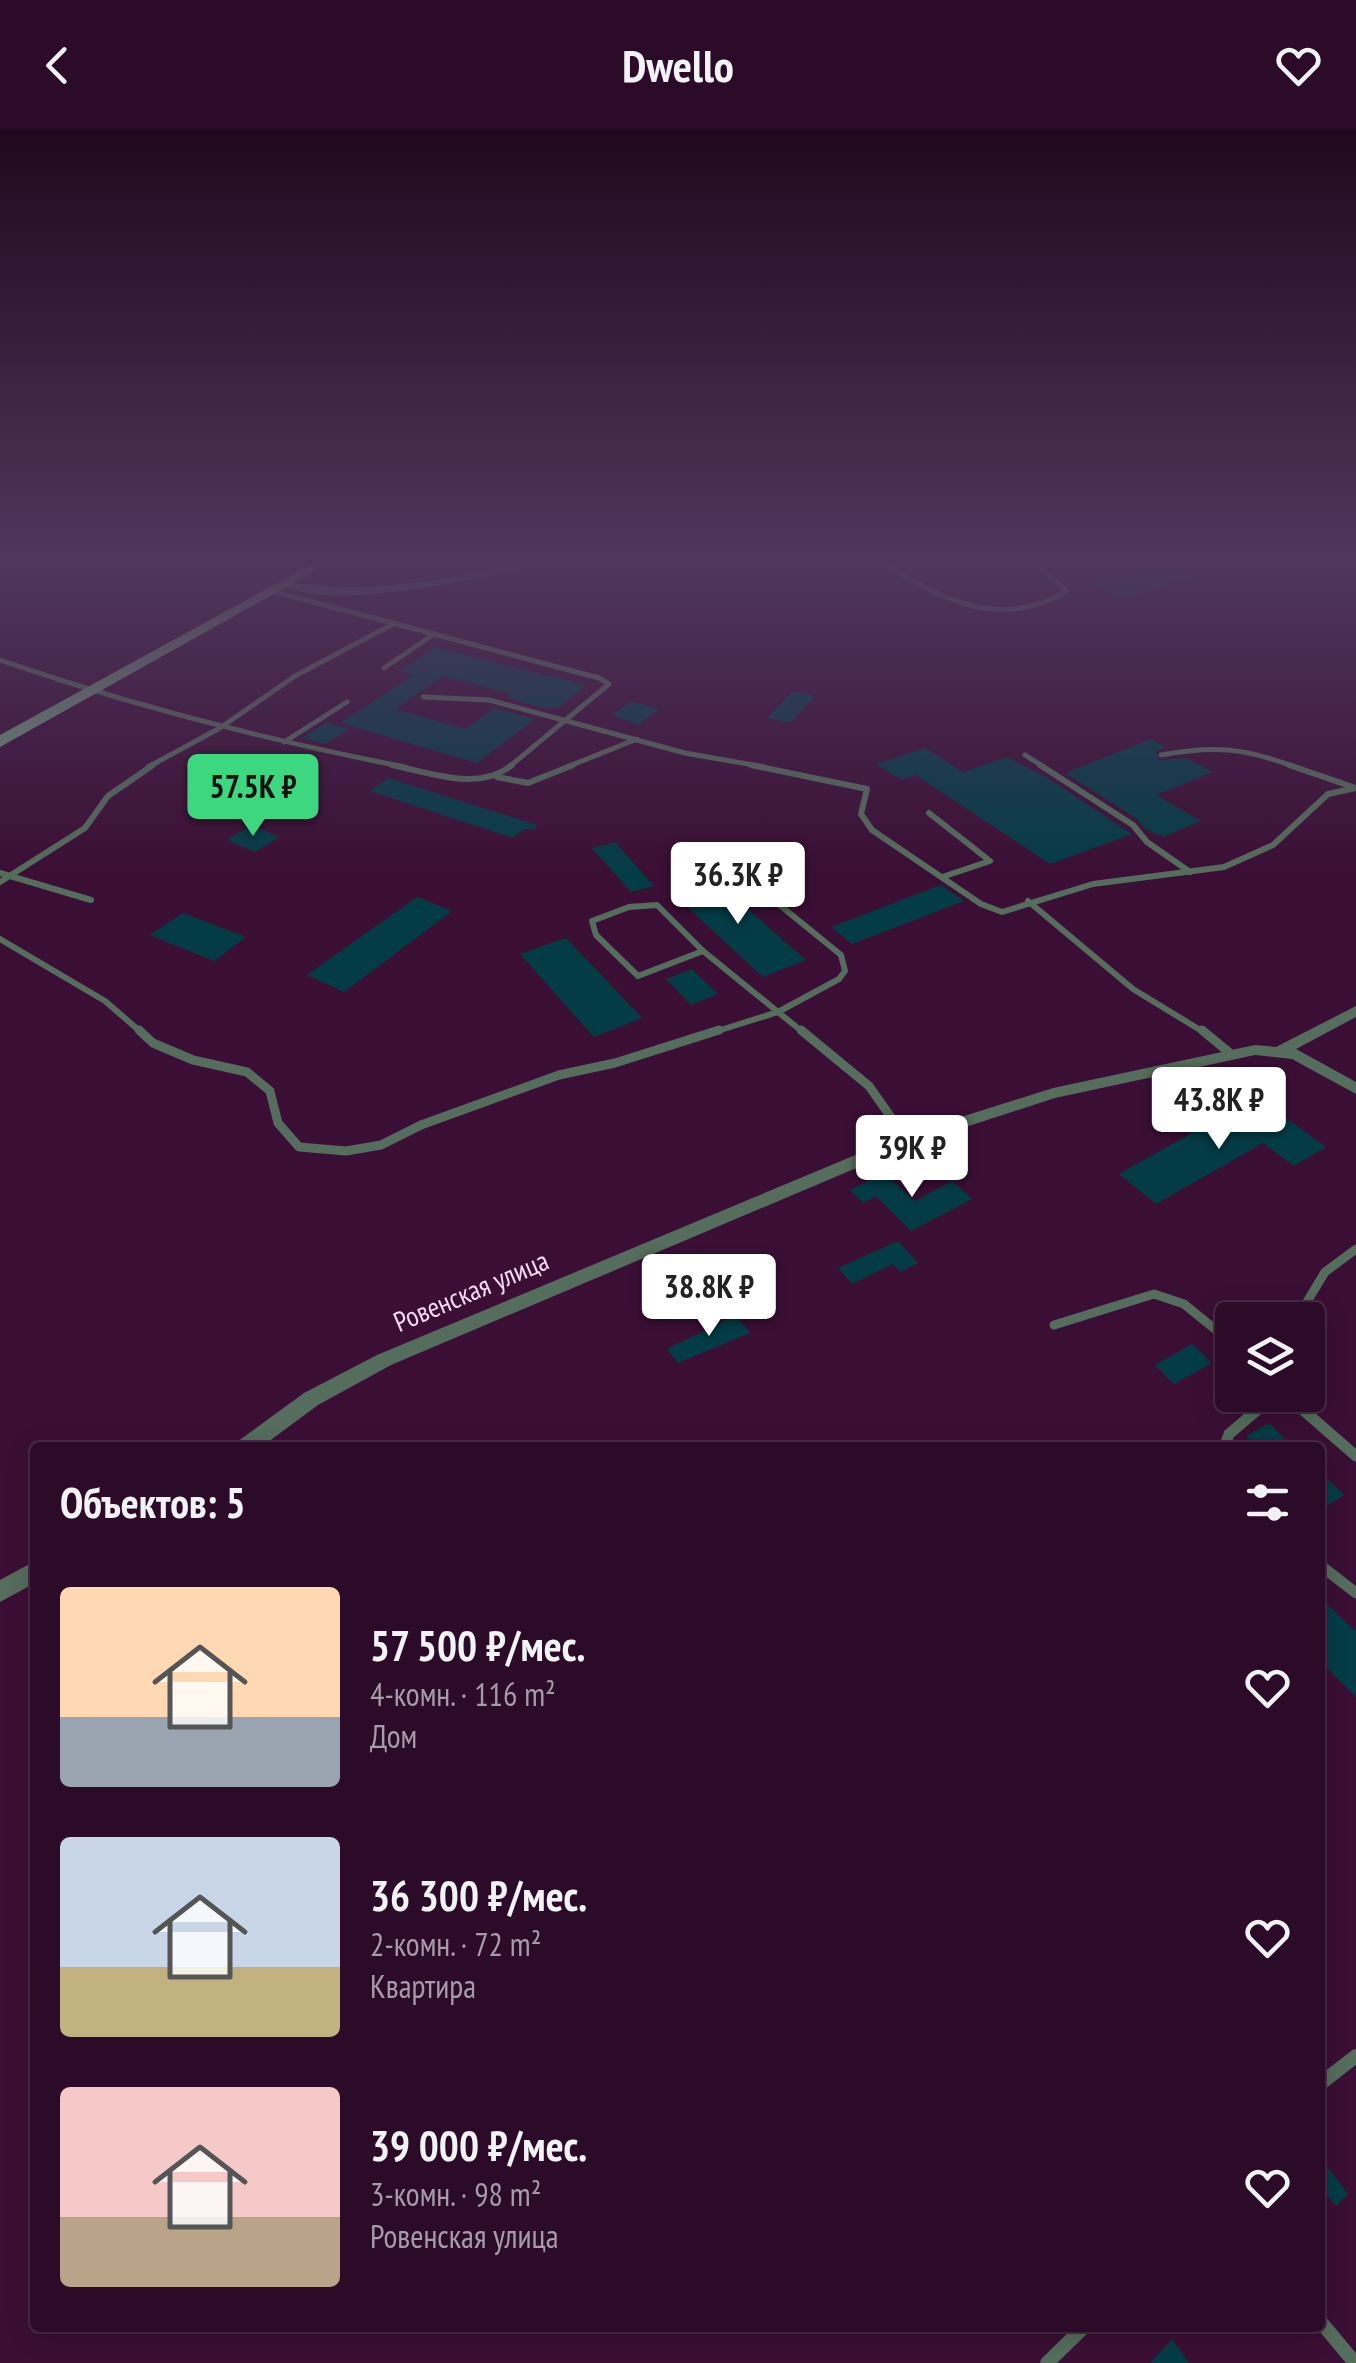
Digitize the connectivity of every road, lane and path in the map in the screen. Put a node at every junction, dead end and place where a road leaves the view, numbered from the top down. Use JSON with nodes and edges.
{"nodes":[{"id":1,"x":9,"y":663,"type":"edge"},
{"id":2,"x":141,"y":663,"type":"edge"},
{"id":3,"x":318,"y":663,"type":"edge"},
{"id":4,"x":391,"y":663,"type":"edge"},
{"id":5,"x":540,"y":663,"type":"edge"},
{"id":6,"x":384,"y":668,"type":"dead end"},
{"id":7,"x":91,"y":691,"type":"junction"},
{"id":8,"x":423,"y":697,"type":"dead end"},
{"id":9,"x":347,"y":702,"type":"dead end"},
{"id":10,"x":572,"y":720,"type":"junction"},
{"id":11,"x":220,"y":728,"type":"junction"},
{"id":12,"x":638,"y":739,"type":"junction"},
{"id":13,"x":0,"y":742,"type":"edge"},
{"id":14,"x":284,"y":742,"type":"junction"},
{"id":15,"x":1160,"y":754,"type":"dead end"},
{"id":16,"x":1025,"y":755,"type":"dead end"},
{"id":17,"x":498,"y":777,"type":"junction"},
{"id":18,"x":1356,"y":788,"type":"edge"},
{"id":19,"x":929,"y":813,"type":"dead end"},
{"id":20,"x":739,"y":872,"type":"dead end"},
{"id":21,"x":1190,"y":872,"type":"junction"},
{"id":22,"x":0,"y":873,"type":"edge"},
{"id":23,"x":11,"y":876,"type":"junction"},
{"id":24,"x":945,"y":876,"type":"junction"},
{"id":25,"x":0,"y":882,"type":"edge"},
{"id":26,"x":91,"y":900,"type":"dead end"},
{"id":27,"x":1028,"y":901,"type":"junction"},
{"id":28,"x":0,"y":939,"type":"edge"},
{"id":29,"x":702,"y":951,"type":"junction"},
{"id":30,"x":1356,"y":1011,"type":"edge"},
{"id":31,"x":778,"y":1012,"type":"junction"},
{"id":32,"x":1280,"y":1051,"type":"junction"},
{"id":33,"x":1231,"y":1054,"type":"junction"},
{"id":34,"x":1356,"y":1089,"type":"edge"},
{"id":35,"x":907,"y":1140,"type":"junction"},
{"id":36,"x":1356,"y":1249,"type":"edge"},
{"id":37,"x":1306,"y":1302,"type":"edge"},
{"id":38,"x":1054,"y":1325,"type":"dead end"},
{"id":39,"x":1215,"y":1329,"type":"edge"},
{"id":40,"x":1255,"y":1412,"type":"edge"},
{"id":41,"x":1306,"y":1412,"type":"edge"},
{"id":42,"x":252,"y":1442,"type":"edge"},
{"id":43,"x":1226,"y":1442,"type":"edge"},
{"id":44,"x":1356,"y":1456,"type":"edge"},
{"id":45,"x":1325,"y":1569,"type":"edge"},
{"id":46,"x":30,"y":1574,"type":"edge"},
{"id":47,"x":0,"y":1592,"type":"edge"},
{"id":48,"x":1356,"y":1593,"type":"edge"},
{"id":49,"x":1356,"y":2056,"type":"edge"},
{"id":50,"x":1325,"y":2080,"type":"edge"},
{"id":51,"x":1325,"y":2327,"type":"edge"},
{"id":52,"x":1079,"y":2332,"type":"edge"},
{"id":53,"x":1047,"y":2363,"type":"edge"},
{"id":54,"x":1356,"y":2363,"type":"edge"}],
"edges":[{"from":1,"to":7,"type":"lane"},
{"from":2,"to":7,"type":"main road"},
{"from":3,"to":11,"type":"lane"},
{"from":4,"to":6,"type":"lane"},
{"from":5,"to":10,"type":"lane"},
{"from":7,"to":11,"type":"lane"},
{"from":7,"to":13,"type":"main road"},
{"from":8,"to":10,"type":"lane"},
{"from":9,"to":14,"type":"lane"},
{"from":10,"to":12,"type":"lane"},
{"from":10,"to":17,"type":"lane"},
{"from":11,"to":14,"type":"lane"},
{"from":11,"to":23,"type":"lane"},
{"from":12,"to":17,"type":"lane"},
{"from":12,"to":24,"type":"lane"},
{"from":14,"to":17,"type":"lane"},
{"from":15,"to":18,"type":"lane"},
{"from":16,"to":21,"type":"lane"},
{"from":18,"to":21,"type":"lane"},
{"from":19,"to":24,"type":"lane"},
{"from":20,"to":31,"type":"lane"},
{"from":21,"to":27,"type":"lane"},
{"from":22,"to":23,"type":"lane"},
{"from":23,"to":25,"type":"lane"},
{"from":23,"to":26,"type":"lane"},
{"from":24,"to":27,"type":"lane"},
{"from":27,"to":33,"type":"lane"},
{"from":28,"to":31,"type":"lane"},
{"from":29,"to":29,"type":"lane"},
{"from":29,"to":31,"type":"lane"},
{"from":30,"to":32,"type":"street","name":"Ровенская улица"},
{"from":31,"to":35,"type":"lane"},
{"from":32,"to":33,"type":"street","name":"Ровенская улица"},
{"from":32,"to":34,"type":"street"},
{"from":33,"to":35,"type":"street","name":"Ровенская улица"},
{"from":35,"to":42,"type":"street","name":"Ровенская улица"},
{"from":36,"to":37,"type":"lane"},
{"from":38,"to":39,"type":"lane"},
{"from":40,"to":43,"type":"lane"},
{"from":41,"to":44,"type":"lane"},
{"from":45,"to":48,"type":"lane"},
{"from":46,"to":47,"type":"street"},
{"from":49,"to":50,"type":"lane"},
{"from":51,"to":54,"type":"lane"},
{"from":52,"to":53,"type":"lane"}]}
